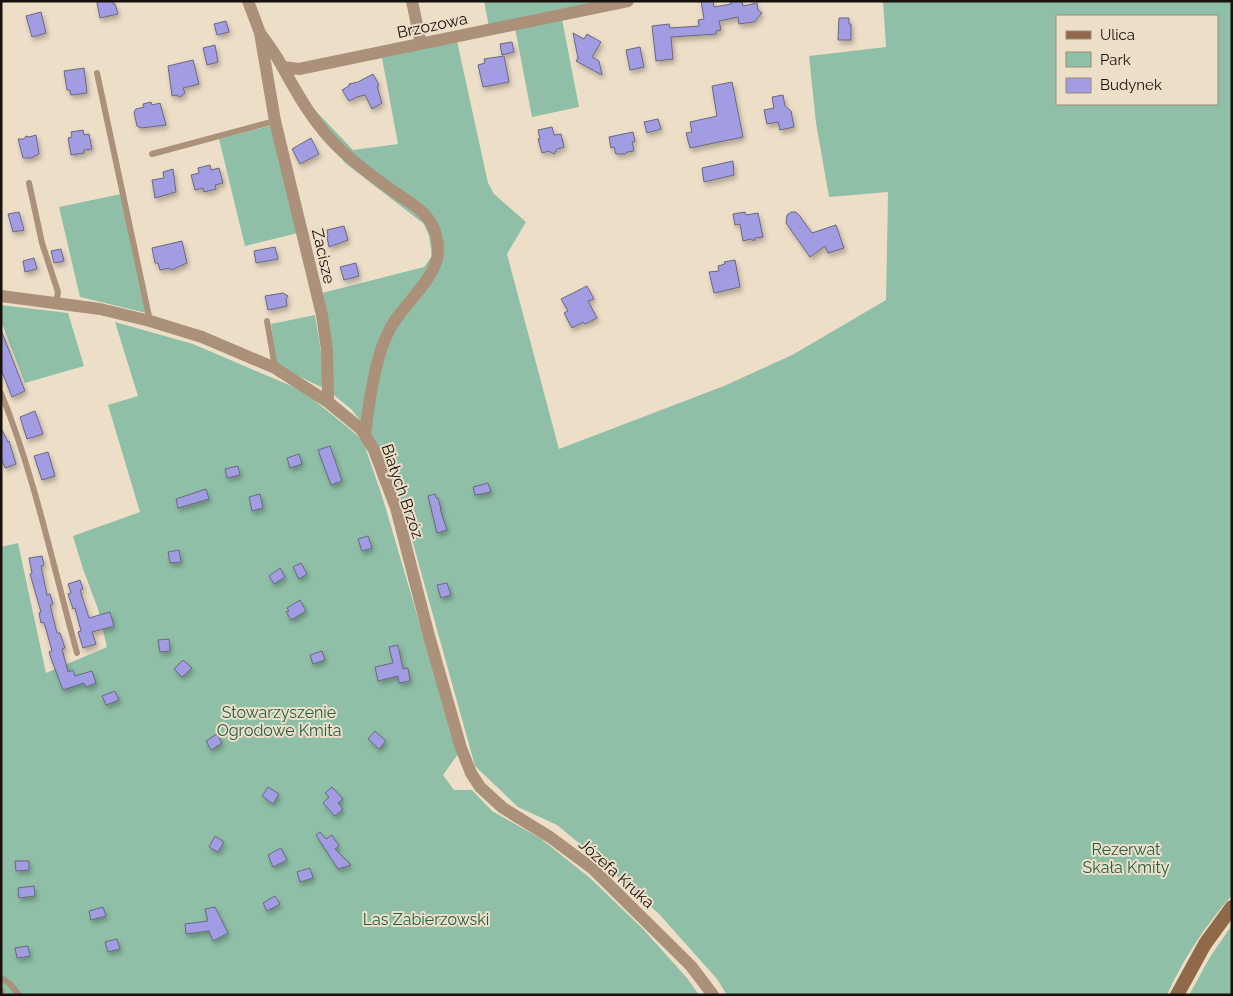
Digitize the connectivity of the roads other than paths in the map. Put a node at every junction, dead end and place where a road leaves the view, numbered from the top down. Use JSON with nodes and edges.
{"nodes":[{"id":1,"x":248,"y":1,"type":"edge"},
{"id":2,"x":412,"y":1,"type":"edge"},
{"id":3,"x":628,"y":1,"type":"edge"},
{"id":4,"x":260,"y":33,"type":"junction"},
{"id":5,"x":421,"y":44,"type":"junction"},
{"id":6,"x":283,"y":67,"type":"junction"},
{"id":7,"x":97,"y":74,"type":"dead end"},
{"id":8,"x":275,"y":121,"type":"junction"},
{"id":9,"x":152,"y":154,"type":"dead end"},
{"id":10,"x":29,"y":183,"type":"dead end"},
{"id":11,"x":1,"y":296,"type":"edge"},
{"id":12,"x":56,"y":303,"type":"junction"},
{"id":13,"x":150,"y":321,"type":"junction"},
{"id":14,"x":267,"y":321,"type":"dead end"},
{"id":15,"x":275,"y":368,"type":"junction"},
{"id":16,"x":1,"y":394,"type":"edge"},
{"id":17,"x":328,"y":402,"type":"junction"},
{"id":18,"x":365,"y":435,"type":"junction"},
{"id":19,"x":77,"y":653,"type":"dead end"},
{"id":20,"x":468,"y":768,"type":"joint"},
{"id":21,"x":1232,"y":907,"type":"edge"},
{"id":22,"x":1,"y":978,"type":"edge"},
{"id":23,"x":1,"y":990,"type":"edge"},
{"id":24,"x":3,"y":995,"type":"edge"},
{"id":25,"x":18,"y":995,"type":"edge"},
{"id":26,"x":713,"y":995,"type":"edge"},
{"id":27,"x":1178,"y":995,"type":"edge"}],
"edges":[{"from":1,"to":4,"type":"street","name":"Zacisze"},
{"from":2,"to":5,"type":"street"},
{"from":3,"to":5,"type":"street","name":"Brzozowa"},
{"from":4,"to":6,"type":"street"},
{"from":4,"to":8,"type":"street","name":"Zacisze"},
{"from":5,"to":6,"type":"street","name":"Brzozowa"},
{"from":6,"to":18,"type":"street"},
{"from":7,"to":13,"type":"lane"},
{"from":8,"to":9,"type":"lane"},
{"from":8,"to":17,"type":"street","name":"Zacisze"},
{"from":10,"to":12,"type":"lane"},
{"from":11,"to":12,"type":"street","name":"Białych Brzóz"},
{"from":12,"to":13,"type":"street","name":"Białych Brzóz"},
{"from":13,"to":15,"type":"street","name":"Białych Brzóz"},
{"from":14,"to":15,"type":"lane"},
{"from":15,"to":17,"type":"street","name":"Białych Brzóz"},
{"from":16,"to":19,"type":"lane"},
{"from":17,"to":18,"type":"street","name":"Białych Brzóz"},
{"from":18,"to":20,"type":"street","name":"Białych Brzóz"},
{"from":20,"to":26,"type":"street","name":"Józefa Kruka"},
{"from":21,"to":27,"type":"main road"},
{"from":22,"to":25,"type":"lane"},
{"from":23,"to":24,"type":"lane"}]}
